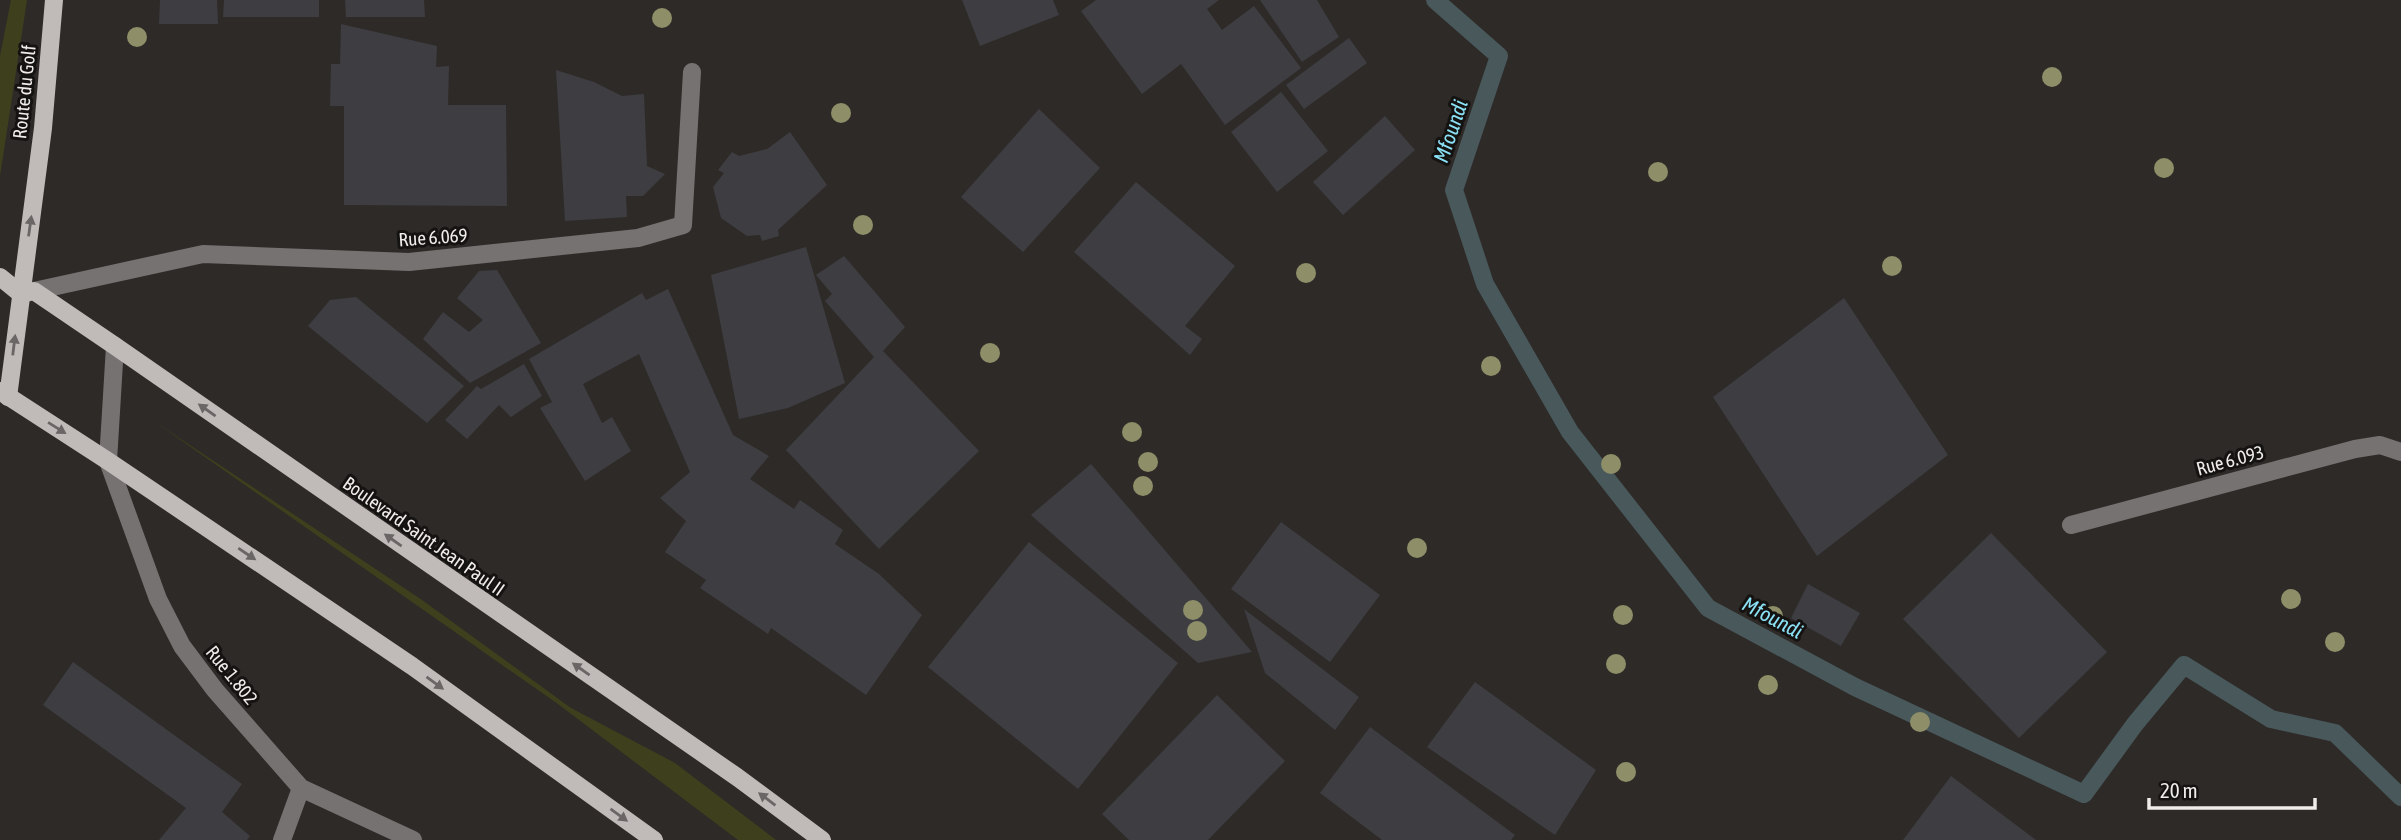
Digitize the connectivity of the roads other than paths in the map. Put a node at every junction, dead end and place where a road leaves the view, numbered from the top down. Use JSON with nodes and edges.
{"nodes":[{"id":1,"x":54,"y":0,"type":"edge"},
{"id":2,"x":692,"y":72,"type":"dead end"},
{"id":3,"x":0,"y":277,"type":"edge"},
{"id":4,"x":27,"y":293,"type":"junction"},
{"id":5,"x":115,"y":346,"type":"junction"},
{"id":6,"x":4,"y":394,"type":"edge"},
{"id":7,"x":2401,"y":452,"type":"edge"},
{"id":8,"x":108,"y":460,"type":"junction"},
{"id":9,"x":2071,"y":525,"type":"dead end"},
{"id":10,"x":302,"y":788,"type":"junction"},
{"id":11,"x":282,"y":840,"type":"edge"},
{"id":12,"x":413,"y":840,"type":"edge"},
{"id":13,"x":654,"y":840,"type":"edge"},
{"id":14,"x":822,"y":840,"type":"edge"}],
"edges":[{"from":4,"to":1,"type":"main road","name":"Route du Golf","one_way":true},
{"from":2,"to":4,"type":"street","name":"Rue 6.069"},
{"from":3,"to":4,"type":"main road","name":"Boulevard Saint Jean Paul II"},
{"from":4,"to":5,"type":"main road","name":"Boulevard Saint Jean Paul II"},
{"from":6,"to":4,"type":"main road","name":"Route du Golf","one_way":true},
{"from":5,"to":8,"type":"street"},
{"from":14,"to":5,"type":"main road","name":"Boulevard Saint Jean Paul II","one_way":true},
{"from":6,"to":8,"type":"main road","one_way":true},
{"from":7,"to":9,"type":"street","name":"Rue 6.093"},
{"from":8,"to":10,"type":"street","name":"Rue 1.802"},
{"from":8,"to":13,"type":"main road","one_way":true},
{"from":10,"to":11,"type":"street"},
{"from":10,"to":12,"type":"street","name":"Rue 1.802"}]}
